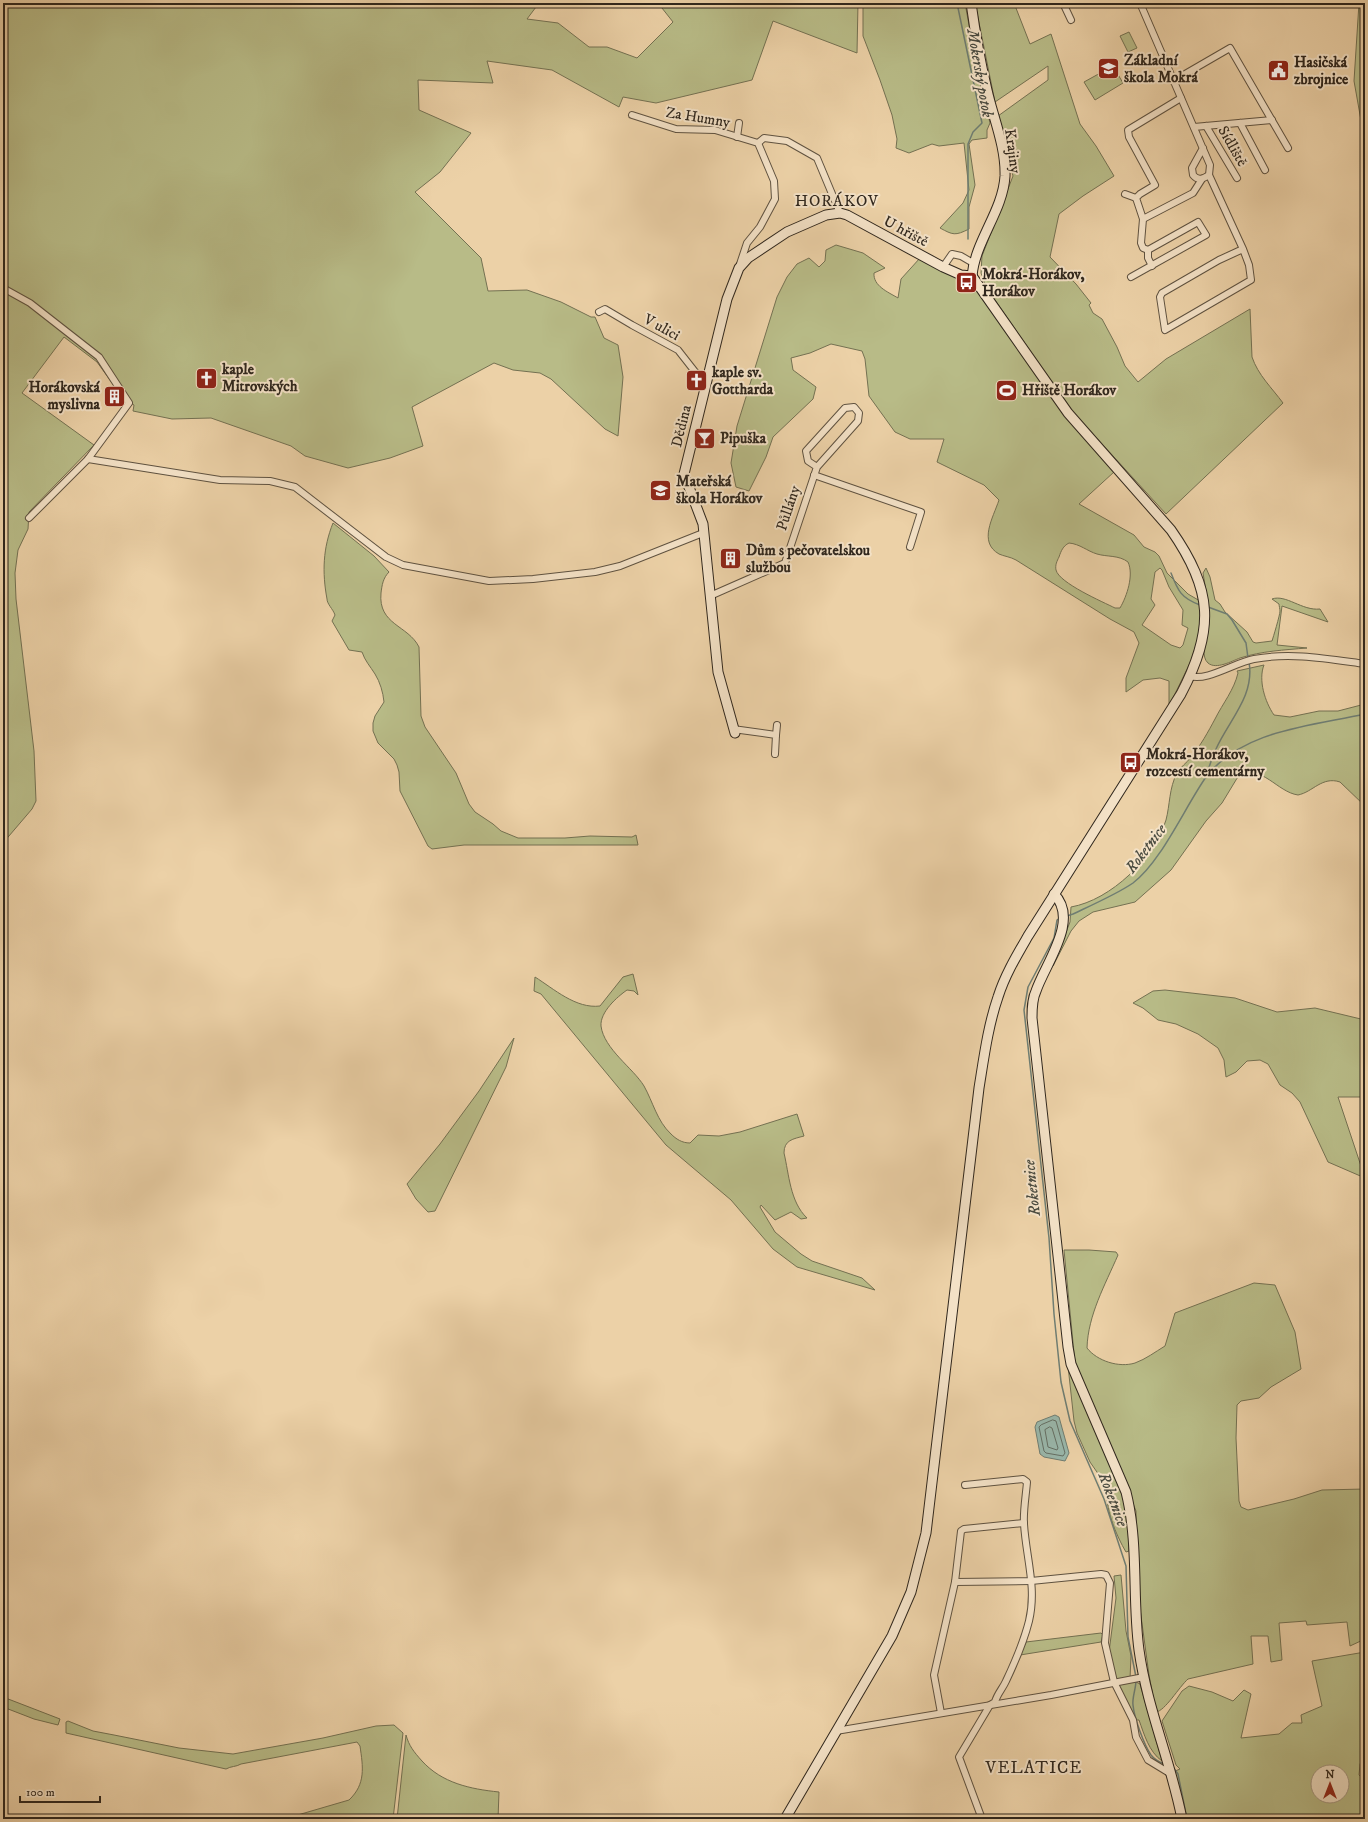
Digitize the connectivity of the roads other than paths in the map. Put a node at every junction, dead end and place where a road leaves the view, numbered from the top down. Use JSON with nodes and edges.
{"nodes":[{"id":1,"x":971,"y":3,"type":"edge"},
{"id":2,"x":1063,"y":3,"type":"edge"},
{"id":3,"x":1140,"y":3,"type":"edge"},
{"id":4,"x":1071,"y":20,"type":"dead end"},
{"id":5,"x":1173,"y":80,"type":"junction"},
{"id":6,"x":1181,"y":98,"type":"junction"},
{"id":7,"x":632,"y":115,"type":"dead end"},
{"id":8,"x":1272,"y":120,"type":"junction"},
{"id":9,"x":739,"y":123,"type":"dead end"},
{"id":10,"x":1240,"y":123,"type":"junction"},
{"id":11,"x":1206,"y":126,"type":"junction"},
{"id":12,"x":1194,"y":127,"type":"junction"},
{"id":13,"x":737,"y":136,"type":"junction"},
{"id":14,"x":758,"y":143,"type":"junction"},
{"id":15,"x":1203,"y":148,"type":"junction"},
{"id":16,"x":1288,"y":148,"type":"dead end"},
{"id":17,"x":1265,"y":170,"type":"dead end"},
{"id":18,"x":1209,"y":175,"type":"junction"},
{"id":19,"x":1237,"y":178,"type":"dead end"},
{"id":20,"x":1202,"y":179,"type":"junction"},
{"id":21,"x":1124,"y":194,"type":"dead end"},
{"id":22,"x":1136,"y":198,"type":"junction"},
{"id":23,"x":840,"y":213,"type":"junction"},
{"id":24,"x":1142,"y":219,"type":"junction"},
{"id":25,"x":1243,"y":249,"type":"junction"},
{"id":26,"x":1148,"y":250,"type":"junction"},
{"id":27,"x":973,"y":262,"type":"junction"},
{"id":28,"x":943,"y":266,"type":"junction"},
{"id":29,"x":1152,"y":266,"type":"junction"},
{"id":30,"x":740,"y":268,"type":"junction"},
{"id":31,"x":972,"y":276,"type":"junction"},
{"id":32,"x":1131,"y":277,"type":"dead end"},
{"id":33,"x":3,"y":288,"type":"edge"},
{"id":34,"x":599,"y":312,"type":"dead end"},
{"id":35,"x":707,"y":377,"type":"junction"},
{"id":36,"x":88,"y":459,"type":"junction"},
{"id":37,"x":817,"y":466,"type":"junction"},
{"id":38,"x":814,"y":475,"type":"junction"},
{"id":39,"x":29,"y":518,"type":"dead end"},
{"id":40,"x":703,"y":533,"type":"junction"},
{"id":41,"x":910,"y":547,"type":"dead end"},
{"id":42,"x":710,"y":596,"type":"junction"},
{"id":43,"x":1365,"y":664,"type":"edge"},
{"id":44,"x":1190,"y":676,"type":"junction"},
{"id":45,"x":776,"y":725,"type":"dead end"},
{"id":46,"x":734,"y":731,"type":"joint"},
{"id":47,"x":776,"y":735,"type":"junction"},
{"id":48,"x":775,"y":754,"type":"dead end"},
{"id":49,"x":1054,"y":894,"type":"junction"},
{"id":50,"x":965,"y":1485,"type":"dead end"},
{"id":51,"x":1024,"y":1523,"type":"junction"},
{"id":52,"x":1031,"y":1581,"type":"junction"},
{"id":53,"x":955,"y":1582,"type":"junction"},
{"id":54,"x":1139,"y":1678,"type":"junction"},
{"id":55,"x":1114,"y":1682,"type":"junction"},
{"id":56,"x":990,"y":1705,"type":"junction"},
{"id":57,"x":941,"y":1713,"type":"junction"},
{"id":58,"x":836,"y":1731,"type":"junction"},
{"id":59,"x":1170,"y":1769,"type":"junction"},
{"id":60,"x":785,"y":1819,"type":"edge"},
{"id":61,"x":982,"y":1819,"type":"edge"},
{"id":62,"x":1182,"y":1819,"type":"edge"}],
"edges":[{"from":1,"to":27,"type":"street","name":"Krajiny"},
{"from":2,"to":4,"type":"street"},
{"from":3,"to":5,"type":"street","name":"Sídliště"},
{"from":5,"to":6,"type":"street","name":"Sídliště"},
{"from":5,"to":8,"type":"street"},
{"from":6,"to":12,"type":"street","name":"Sídliště"},
{"from":6,"to":22,"type":"street"},
{"from":7,"to":13,"type":"street","name":"Za Humny"},
{"from":8,"to":10,"type":"street","name":"Sídliště"},
{"from":8,"to":16,"type":"street"},
{"from":9,"to":13,"type":"street","name":"Za Humny"},
{"from":10,"to":11,"type":"street","name":"Sídliště"},
{"from":10,"to":17,"type":"street","name":"Sídliště"},
{"from":11,"to":12,"type":"street","name":"Sídliště"},
{"from":11,"to":19,"type":"street","name":"Sídliště"},
{"from":12,"to":15,"type":"street","name":"Sídliště"},
{"from":13,"to":14,"type":"street","name":"Za Humny"},
{"from":14,"to":23,"type":"street"},
{"from":14,"to":30,"type":"street"},
{"from":15,"to":18,"type":"street","name":"Sídliště"},
{"from":15,"to":20,"type":"street","name":"Sídliště"},
{"from":18,"to":20,"type":"street"},
{"from":18,"to":25,"type":"street","name":"Sídliště"},
{"from":20,"to":24,"type":"street"},
{"from":21,"to":22,"type":"street"},
{"from":22,"to":24,"type":"street"},
{"from":23,"to":28,"type":"street","name":"U hřiště"},
{"from":23,"to":30,"type":"street","name":"Dědina"},
{"from":24,"to":26,"type":"street"},
{"from":25,"to":25,"type":"street","name":"Sídliště"},
{"from":26,"to":29,"type":"street"},
{"from":26,"to":29,"type":"street"},
{"from":27,"to":28,"type":"street"},
{"from":27,"to":31,"type":"street","name":"Krajiny"},
{"from":28,"to":31,"type":"street","name":"U hřiště"},
{"from":29,"to":32,"type":"street"},
{"from":30,"to":35,"type":"street","name":"Dědina"},
{"from":31,"to":44,"type":"street"},
{"from":33,"to":36,"type":"street"},
{"from":34,"to":35,"type":"street","name":"V ulici"},
{"from":35,"to":40,"type":"street","name":"Dědina"},
{"from":36,"to":39,"type":"street"},
{"from":36,"to":40,"type":"street"},
{"from":37,"to":37,"type":"street","name":"Půllány"},
{"from":37,"to":38,"type":"street","name":"Půllány"},
{"from":38,"to":41,"type":"street","name":"Půllány"},
{"from":38,"to":42,"type":"street","name":"Půllány"},
{"from":40,"to":42,"type":"street"},
{"from":42,"to":46,"type":"street"},
{"from":43,"to":44,"type":"street"},
{"from":44,"to":49,"type":"street"},
{"from":45,"to":47,"type":"street"},
{"from":46,"to":47,"type":"street"},
{"from":47,"to":48,"type":"street"},
{"from":49,"to":54,"type":"street"},
{"from":49,"to":58,"type":"street"},
{"from":50,"to":51,"type":"street"},
{"from":51,"to":52,"type":"street"},
{"from":51,"to":53,"type":"street"},
{"from":52,"to":53,"type":"street"},
{"from":52,"to":55,"type":"street"},
{"from":52,"to":56,"type":"street"},
{"from":53,"to":57,"type":"street"},
{"from":54,"to":55,"type":"street"},
{"from":54,"to":59,"type":"street"},
{"from":55,"to":56,"type":"street"},
{"from":55,"to":59,"type":"street"},
{"from":56,"to":57,"type":"street"},
{"from":56,"to":61,"type":"street"},
{"from":57,"to":58,"type":"street"},
{"from":58,"to":60,"type":"street"},
{"from":59,"to":62,"type":"street"}]}
